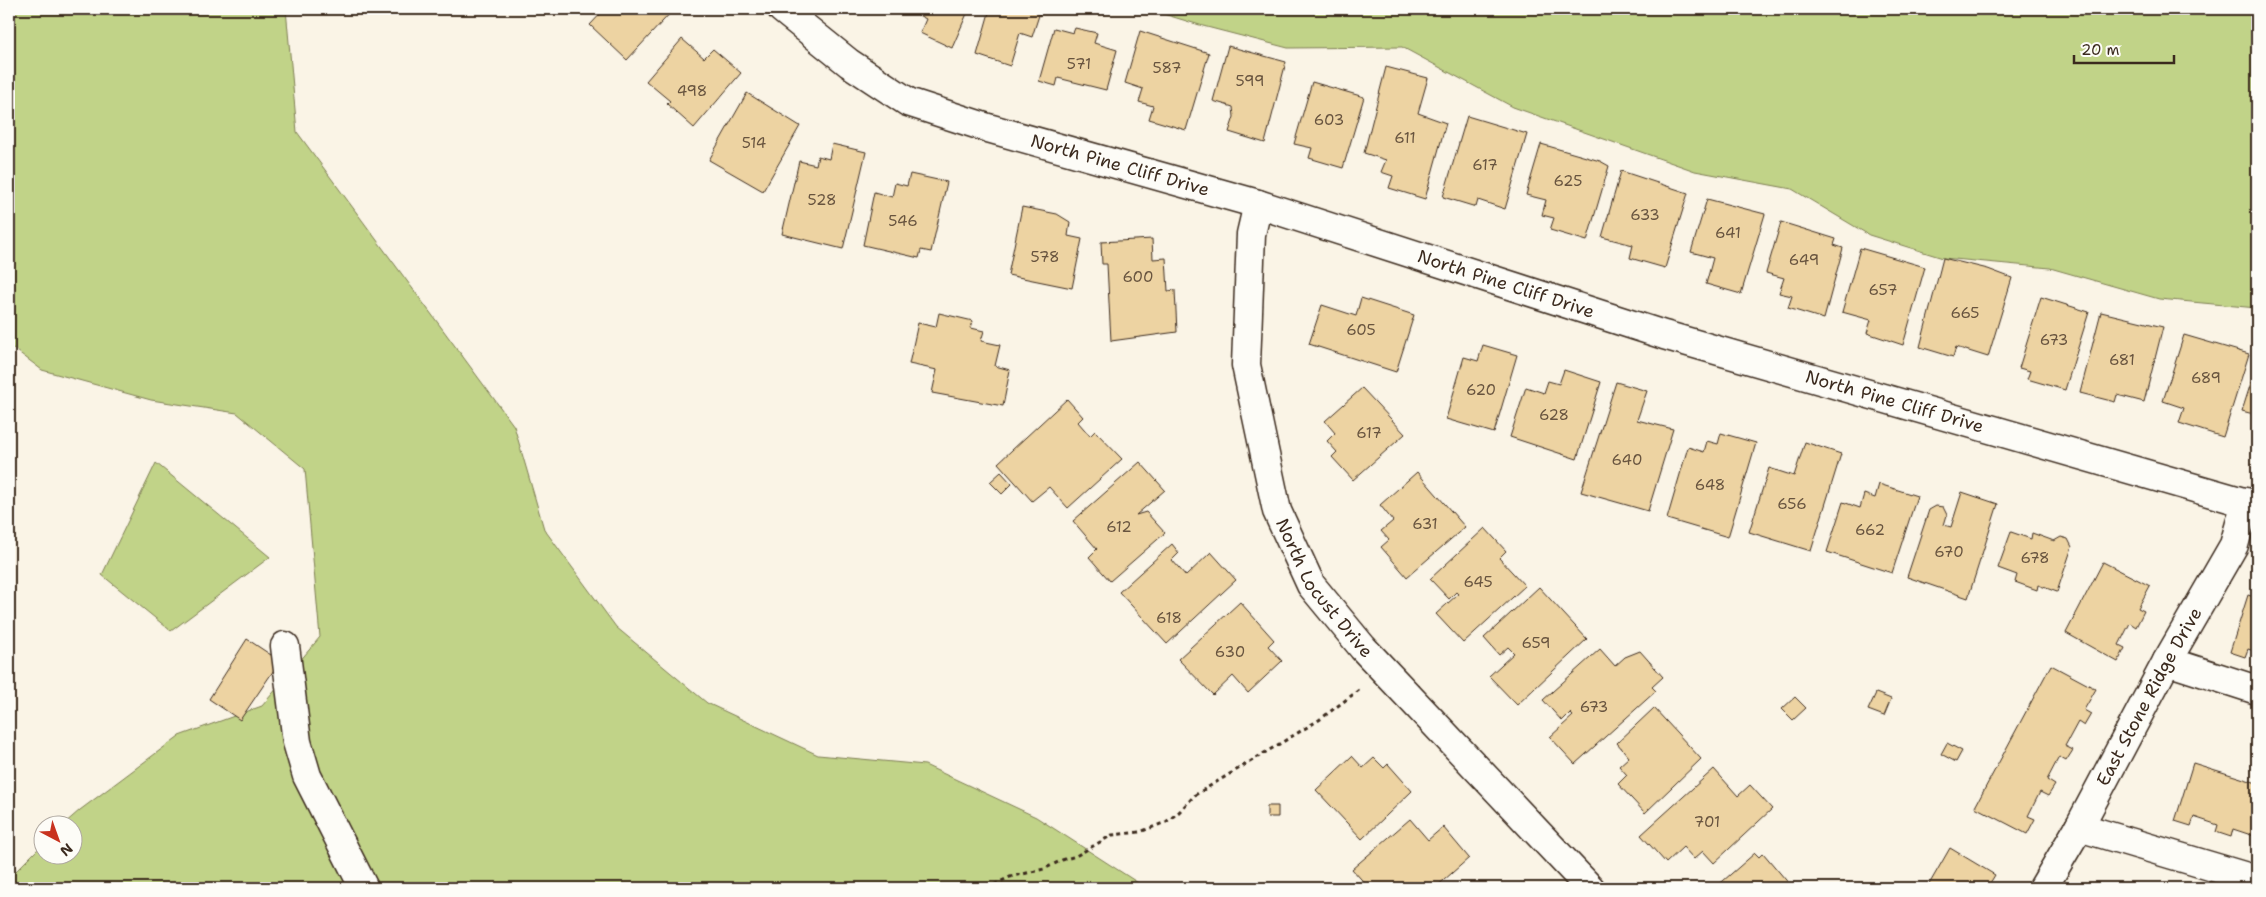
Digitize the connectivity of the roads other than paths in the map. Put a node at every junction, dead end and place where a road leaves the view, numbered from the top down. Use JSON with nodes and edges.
{"nodes":[{"id":1,"x":782,"y":9,"type":"edge"},
{"id":2,"x":1258,"y":204,"type":"junction"},
{"id":3,"x":2252,"y":504,"type":"edge"},
{"id":4,"x":285,"y":646,"type":"dead end"},
{"id":5,"x":2167,"y":661,"type":"junction"},
{"id":6,"x":2257,"y":690,"type":"edge"},
{"id":7,"x":2079,"y":827,"type":"junction"},
{"id":8,"x":2257,"y":880,"type":"edge"},
{"id":9,"x":364,"y":888,"type":"edge"},
{"id":10,"x":1590,"y":888,"type":"edge"},
{"id":11,"x":2043,"y":888,"type":"edge"}],
"edges":[{"from":1,"to":2,"type":"street","name":"North Pine Cliff Drive"},
{"from":2,"to":3,"type":"street","name":"North Pine Cliff Drive"},
{"from":2,"to":10,"type":"street","name":"North Locust Drive"},
{"from":3,"to":5,"type":"street","name":"East Stone Ridge Drive"},
{"from":4,"to":9,"type":"street"},
{"from":5,"to":6,"type":"street"},
{"from":5,"to":7,"type":"street","name":"East Stone Ridge Drive"},
{"from":7,"to":8,"type":"street"},
{"from":7,"to":11,"type":"street","name":"East Stone Ridge Drive"}]}
